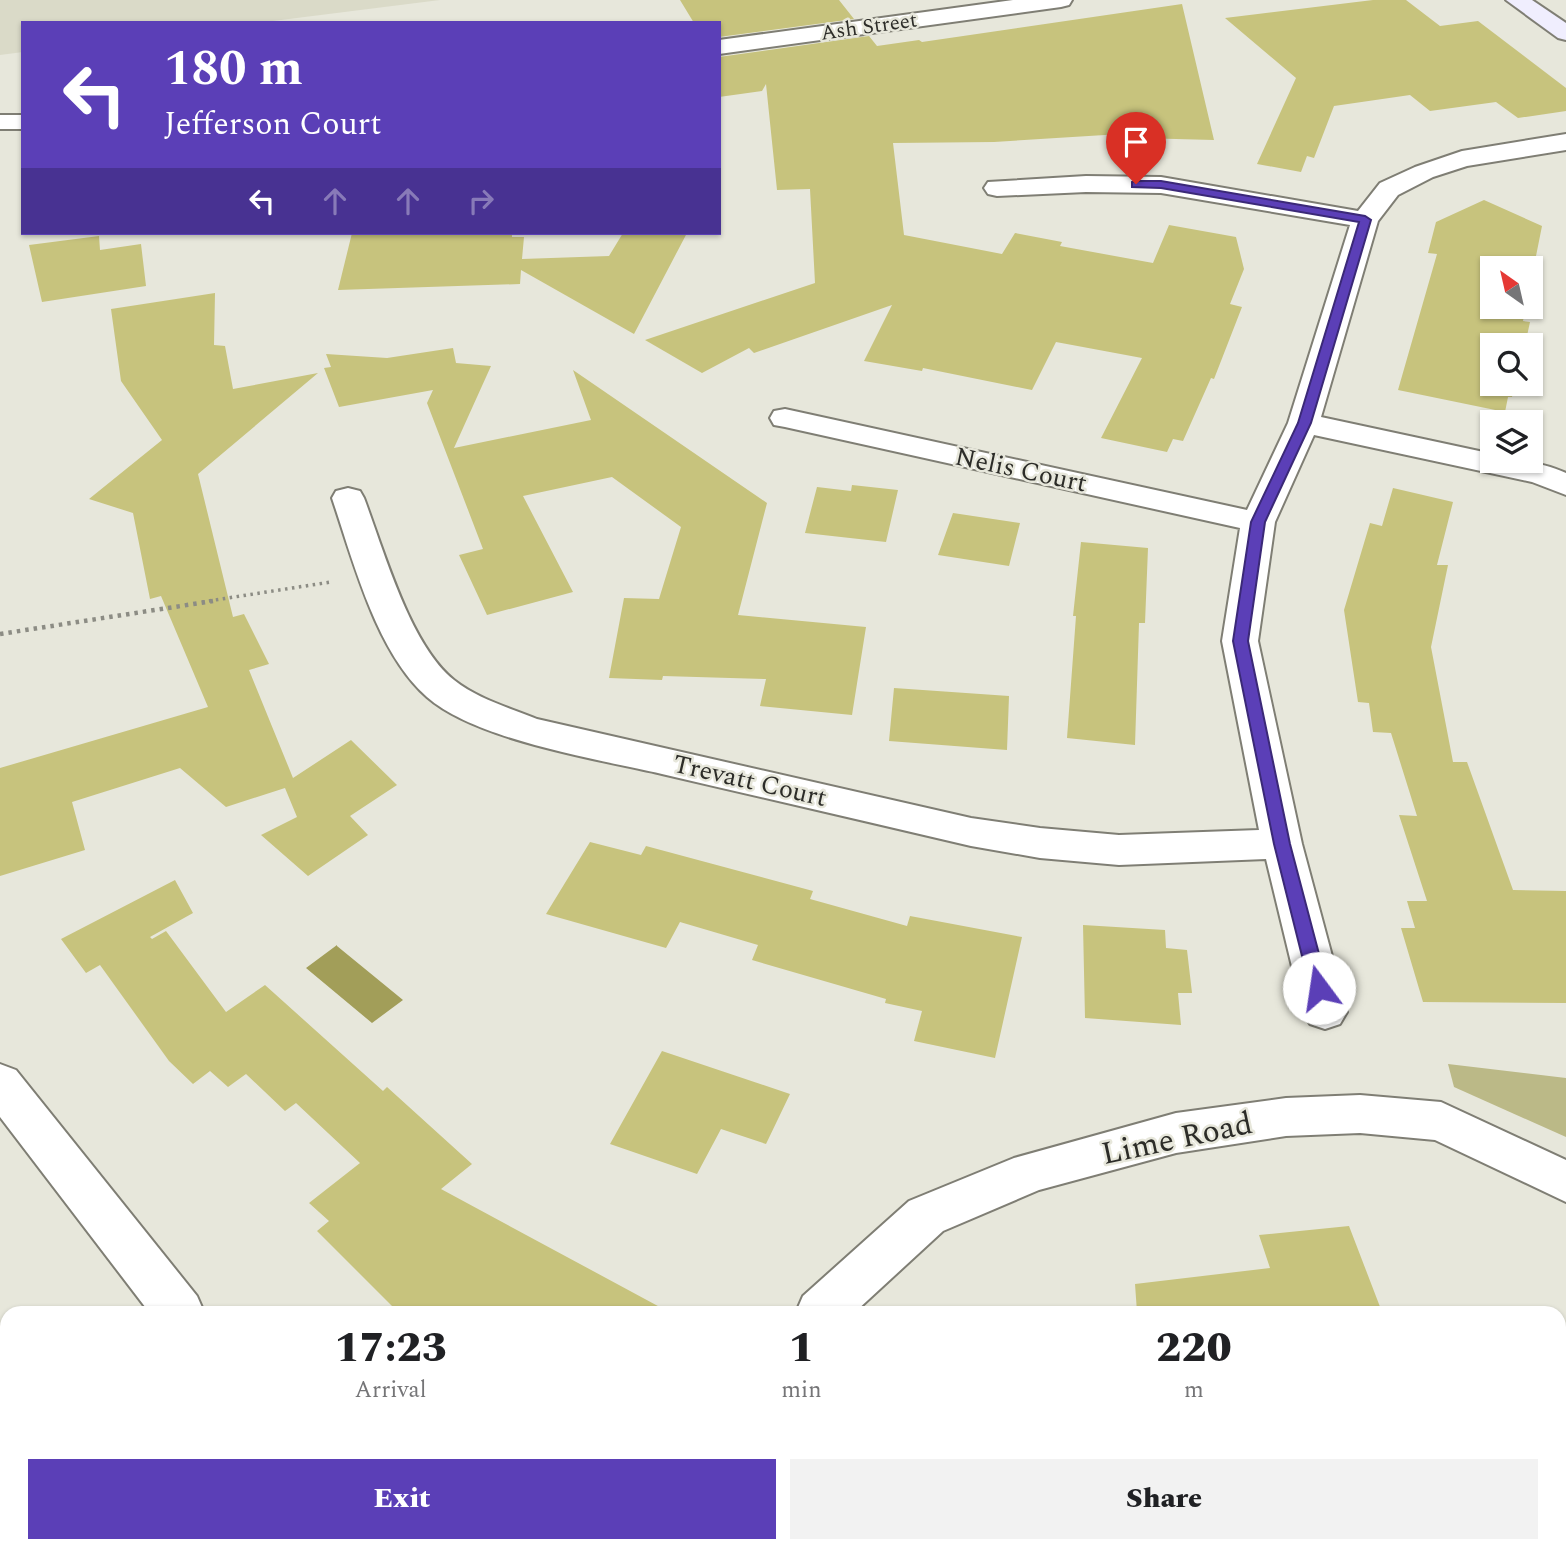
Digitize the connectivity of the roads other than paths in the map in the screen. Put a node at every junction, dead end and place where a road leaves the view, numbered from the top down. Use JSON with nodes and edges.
{"nodes":[{"id":1,"x":1061,"y":0,"type":"edge"},
{"id":2,"x":1517,"y":0,"type":"edge"},
{"id":3,"x":1566,"y":33,"type":"edge"},
{"id":4,"x":721,"y":47,"type":"edge"},
{"id":5,"x":0,"y":122,"type":"edge"},
{"id":6,"x":21,"y":122,"type":"edge"},
{"id":7,"x":1566,"y":142,"type":"edge"},
{"id":8,"x":997,"y":188,"type":"dead end"},
{"id":9,"x":1365,"y":220,"type":"junction"},
{"id":10,"x":785,"y":418,"type":"dead end"},
{"id":11,"x":1304,"y":423,"type":"junction"},
{"id":12,"x":1566,"y":485,"type":"edge"},
{"id":13,"x":348,"y":498,"type":"dead end"},
{"id":14,"x":1258,"y":522,"type":"junction"},
{"id":15,"x":1282,"y":844,"type":"junction"},
{"id":16,"x":1325,"y":1013,"type":"dead end"},
{"id":17,"x":0,"y":1083,"type":"edge"},
{"id":18,"x":1566,"y":1182,"type":"edge"},
{"id":19,"x":173,"y":1306,"type":"edge"},
{"id":20,"x":828,"y":1306,"type":"edge"}],
"edges":[{"from":1,"to":4,"type":"street","name":"Ash Street"},
{"from":2,"to":3,"type":"street"},
{"from":5,"to":6,"type":"street"},
{"from":7,"to":9,"type":"street"},
{"from":8,"to":9,"type":"street"},
{"from":9,"to":11,"type":"street"},
{"from":10,"to":14,"type":"street","name":"Nelis Court"},
{"from":11,"to":12,"type":"street"},
{"from":11,"to":14,"type":"street"},
{"from":13,"to":15,"type":"street","name":"Trevatt Court"},
{"from":14,"to":15,"type":"street"},
{"from":15,"to":16,"type":"street"},
{"from":17,"to":19,"type":"street"},
{"from":18,"to":20,"type":"street","name":"Lime Road"}]}
